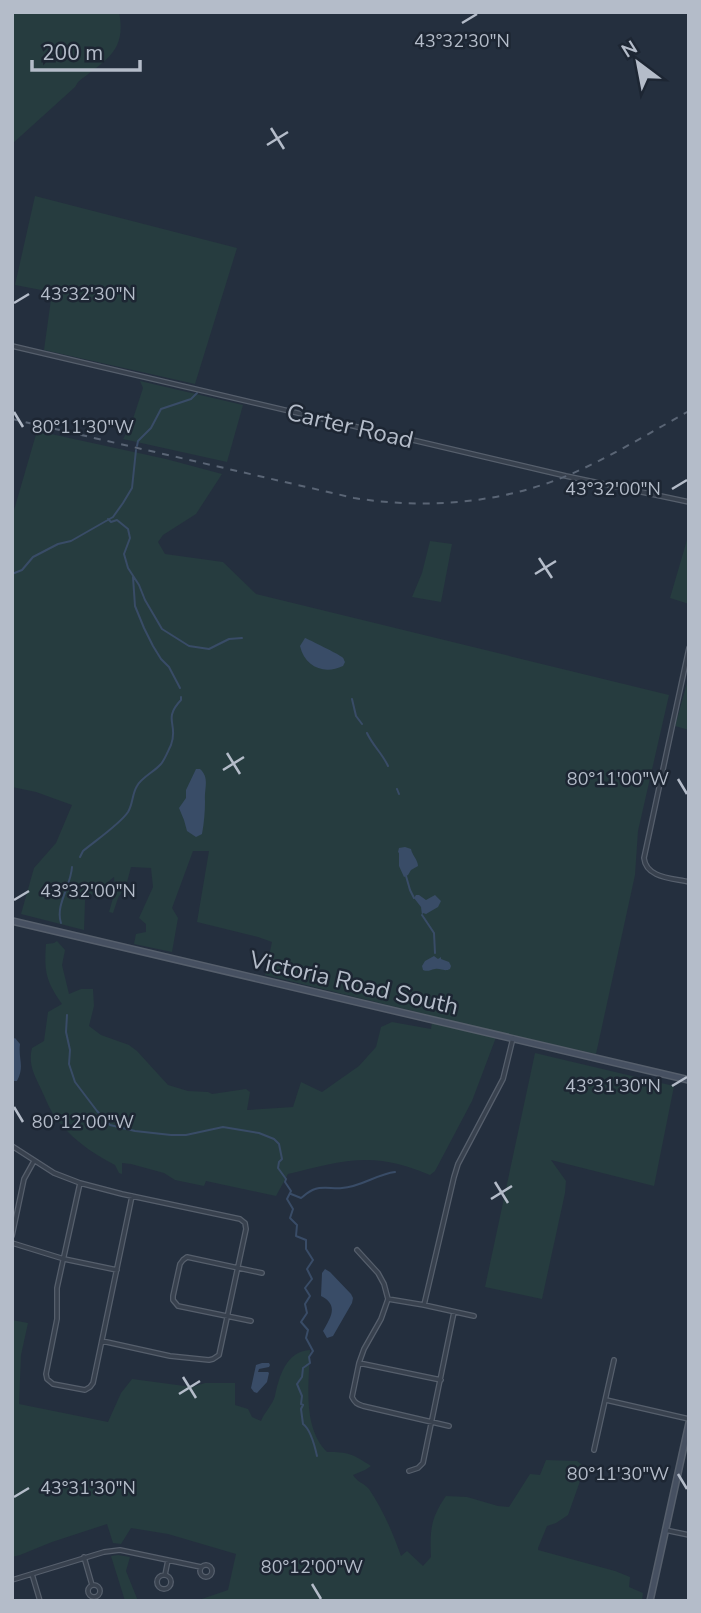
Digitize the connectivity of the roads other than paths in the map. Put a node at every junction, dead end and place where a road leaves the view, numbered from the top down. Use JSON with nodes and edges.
{"nodes":[{"id":1,"x":12,"y":346,"type":"edge"},
{"id":2,"x":689,"y":502,"type":"edge"},
{"id":3,"x":689,"y":648,"type":"edge"},
{"id":4,"x":689,"y":882,"type":"edge"},
{"id":5,"x":12,"y":921,"type":"edge"},
{"id":6,"x":513,"y":1038,"type":"junction"},
{"id":7,"x":689,"y":1080,"type":"edge"},
{"id":8,"x":12,"y":1146,"type":"edge"},
{"id":9,"x":34,"y":1160,"type":"junction"},
{"id":10,"x":80,"y":1183,"type":"junction"},
{"id":11,"x":132,"y":1196,"type":"junction"},
{"id":12,"x":12,"y":1236,"type":"edge"},
{"id":13,"x":12,"y":1243,"type":"edge"},
{"id":14,"x":357,"y":1250,"type":"dead end"},
{"id":15,"x":64,"y":1259,"type":"junction"},
{"id":16,"x":238,"y":1268,"type":"junction"},
{"id":17,"x":117,"y":1270,"type":"junction"},
{"id":18,"x":262,"y":1273,"type":"dead end"},
{"id":19,"x":388,"y":1299,"type":"junction"},
{"id":20,"x":424,"y":1304,"type":"junction"},
{"id":21,"x":454,"y":1312,"type":"junction"},
{"id":22,"x":228,"y":1316,"type":"junction"},
{"id":23,"x":474,"y":1316,"type":"dead end"},
{"id":24,"x":251,"y":1321,"type":"dead end"},
{"id":25,"x":102,"y":1341,"type":"junction"},
{"id":26,"x":614,"y":1360,"type":"dead end"},
{"id":27,"x":359,"y":1363,"type":"junction"},
{"id":28,"x":441,"y":1380,"type":"junction"},
{"id":29,"x":606,"y":1400,"type":"junction"},
{"id":30,"x":689,"y":1421,"type":"edge"},
{"id":31,"x":432,"y":1422,"type":"junction"},
{"id":32,"x":449,"y":1426,"type":"dead end"},
{"id":33,"x":594,"y":1450,"type":"dead end"},
{"id":34,"x":409,"y":1471,"type":"dead end"},
{"id":35,"x":665,"y":1530,"type":"junction"},
{"id":36,"x":689,"y":1535,"type":"edge"},
{"id":37,"x":84,"y":1558,"type":"junction"},
{"id":38,"x":169,"y":1560,"type":"junction"},
{"id":39,"x":201,"y":1567,"type":"dead end"},
{"id":40,"x":32,"y":1574,"type":"junction"},
{"id":41,"x":165,"y":1575,"type":"dead end"},
{"id":42,"x":12,"y":1580,"type":"edge"},
{"id":43,"x":92,"y":1585,"type":"dead end"},
{"id":44,"x":40,"y":1601,"type":"edge"},
{"id":45,"x":650,"y":1601,"type":"edge"}],
"edges":[{"from":1,"to":2,"type":"street","name":"Carter Road"},
{"from":3,"to":4,"type":"street"},
{"from":5,"to":6,"type":"main road","name":"Victoria Road South"},
{"from":6,"to":7,"type":"main road","name":"Victoria Road South"},
{"from":6,"to":20,"type":"street"},
{"from":8,"to":9,"type":"street"},
{"from":9,"to":10,"type":"street"},
{"from":9,"to":12,"type":"street"},
{"from":10,"to":11,"type":"street"},
{"from":10,"to":15,"type":"street"},
{"from":11,"to":16,"type":"street"},
{"from":11,"to":17,"type":"street"},
{"from":13,"to":15,"type":"street"},
{"from":14,"to":19,"type":"street"},
{"from":15,"to":17,"type":"street"},
{"from":15,"to":25,"type":"street"},
{"from":16,"to":18,"type":"street"},
{"from":16,"to":22,"type":"street"},
{"from":16,"to":22,"type":"street"},
{"from":17,"to":25,"type":"street"},
{"from":19,"to":20,"type":"street"},
{"from":19,"to":27,"type":"street"},
{"from":20,"to":21,"type":"street"},
{"from":21,"to":23,"type":"street"},
{"from":21,"to":28,"type":"street"},
{"from":22,"to":24,"type":"street"},
{"from":22,"to":25,"type":"street"},
{"from":26,"to":29,"type":"street"},
{"from":27,"to":28,"type":"street"},
{"from":27,"to":31,"type":"street"},
{"from":28,"to":31,"type":"street"},
{"from":29,"to":30,"type":"street"},
{"from":29,"to":33,"type":"street"},
{"from":30,"to":35,"type":"main road"},
{"from":31,"to":32,"type":"street"},
{"from":31,"to":34,"type":"street"},
{"from":35,"to":36,"type":"street"},
{"from":35,"to":45,"type":"main road"},
{"from":37,"to":38,"type":"street"},
{"from":37,"to":40,"type":"street"},
{"from":37,"to":43,"type":"street"},
{"from":38,"to":39,"type":"street"},
{"from":38,"to":41,"type":"street"},
{"from":40,"to":42,"type":"street"},
{"from":40,"to":44,"type":"street"}]}
